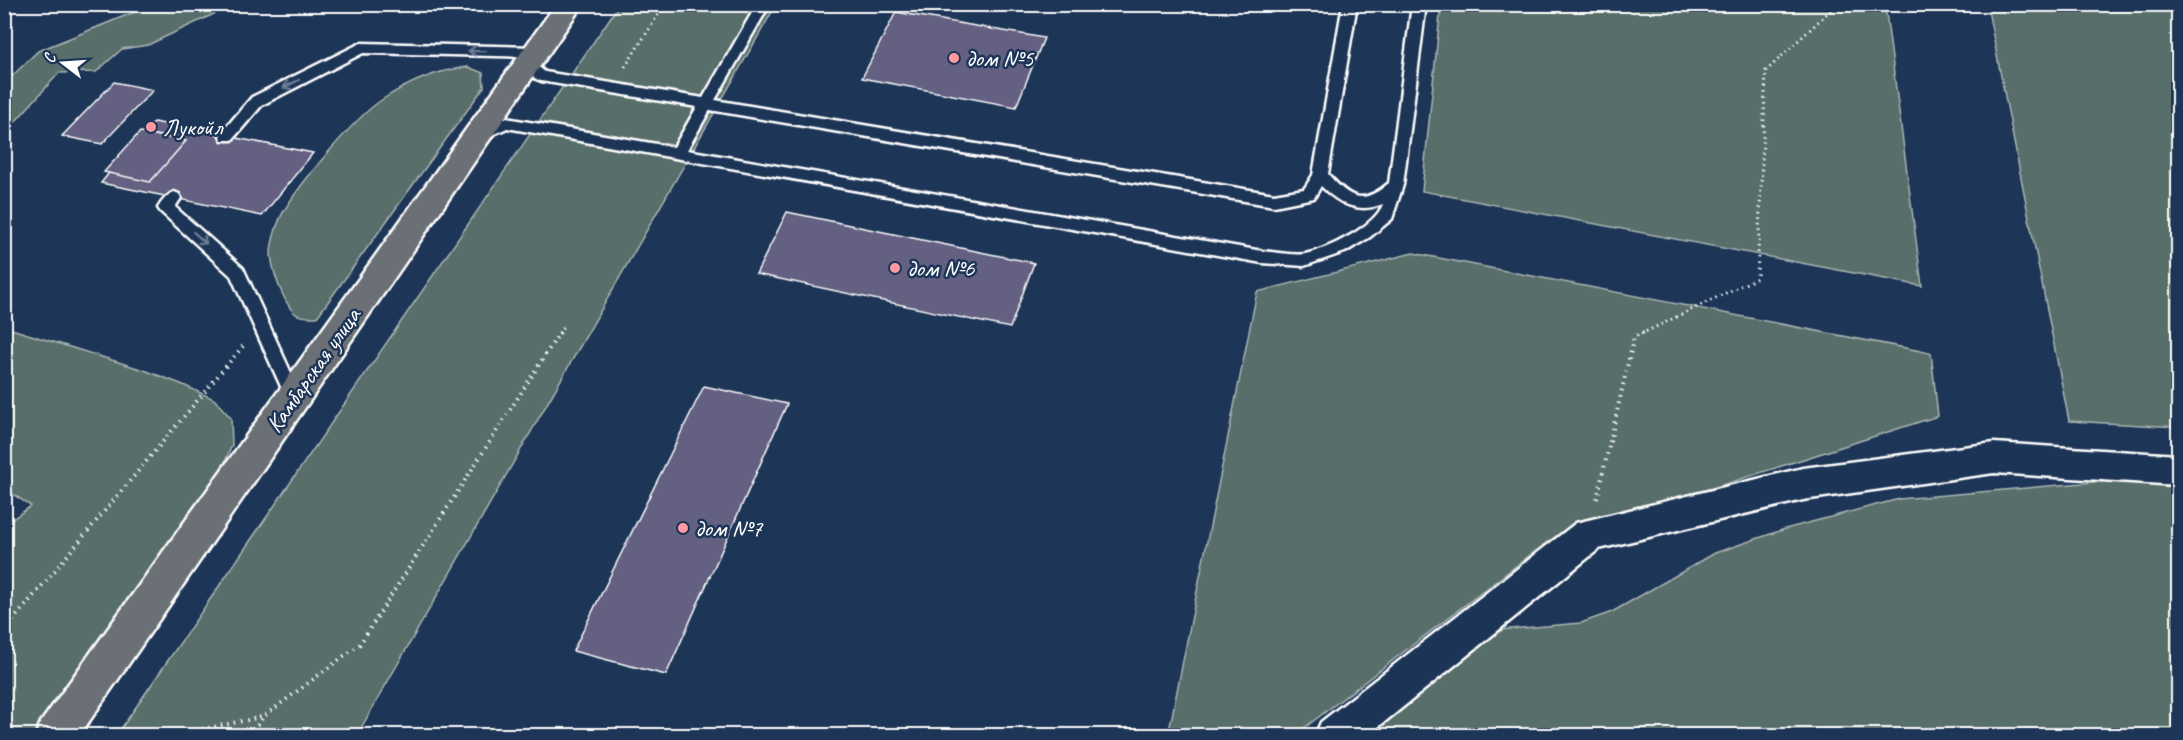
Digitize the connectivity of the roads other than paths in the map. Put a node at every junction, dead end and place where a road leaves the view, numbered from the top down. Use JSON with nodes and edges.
{"nodes":[{"id":1,"x":570,"y":4,"type":"edge"},
{"id":2,"x":764,"y":4,"type":"edge"},
{"id":3,"x":1350,"y":4,"type":"edge"},
{"id":4,"x":1419,"y":4,"type":"edge"},
{"id":5,"x":532,"y":58,"type":"junction"},
{"id":6,"x":706,"y":104,"type":"junction"},
{"id":7,"x":227,"y":136,"type":"dead end"},
{"id":8,"x":476,"y":138,"type":"junction"},
{"id":9,"x":678,"y":153,"type":"junction"},
{"id":10,"x":1320,"y":175,"type":"junction"},
{"id":11,"x":1396,"y":185,"type":"junction"},
{"id":12,"x":174,"y":198,"type":"dead end"},
{"id":13,"x":294,"y":397,"type":"junction"},
{"id":14,"x":2178,"y":470,"type":"edge"},
{"id":15,"x":55,"y":735,"type":"edge"},
{"id":16,"x":1335,"y":735,"type":"edge"}],
"edges":[{"from":1,"to":5,"type":"main road","name":"Камбарская улица"},
{"from":2,"to":6,"type":"lane"},
{"from":3,"to":10,"type":"lane"},
{"from":4,"to":11,"type":"lane"},
{"from":5,"to":6,"type":"lane"},
{"from":5,"to":7,"type":"lane","one_way":true},
{"from":5,"to":8,"type":"main road","name":"Камбарская улица"},
{"from":6,"to":9,"type":"lane"},
{"from":6,"to":10,"type":"lane"},
{"from":8,"to":9,"type":"lane"},
{"from":8,"to":13,"type":"main road","name":"Камбарская улица"},
{"from":9,"to":11,"type":"lane"},
{"from":10,"to":11,"type":"lane"},
{"from":12,"to":13,"type":"lane","one_way":true},
{"from":13,"to":15,"type":"main road","name":"Камбарская улица"},
{"from":14,"to":16,"type":"street"}]}
